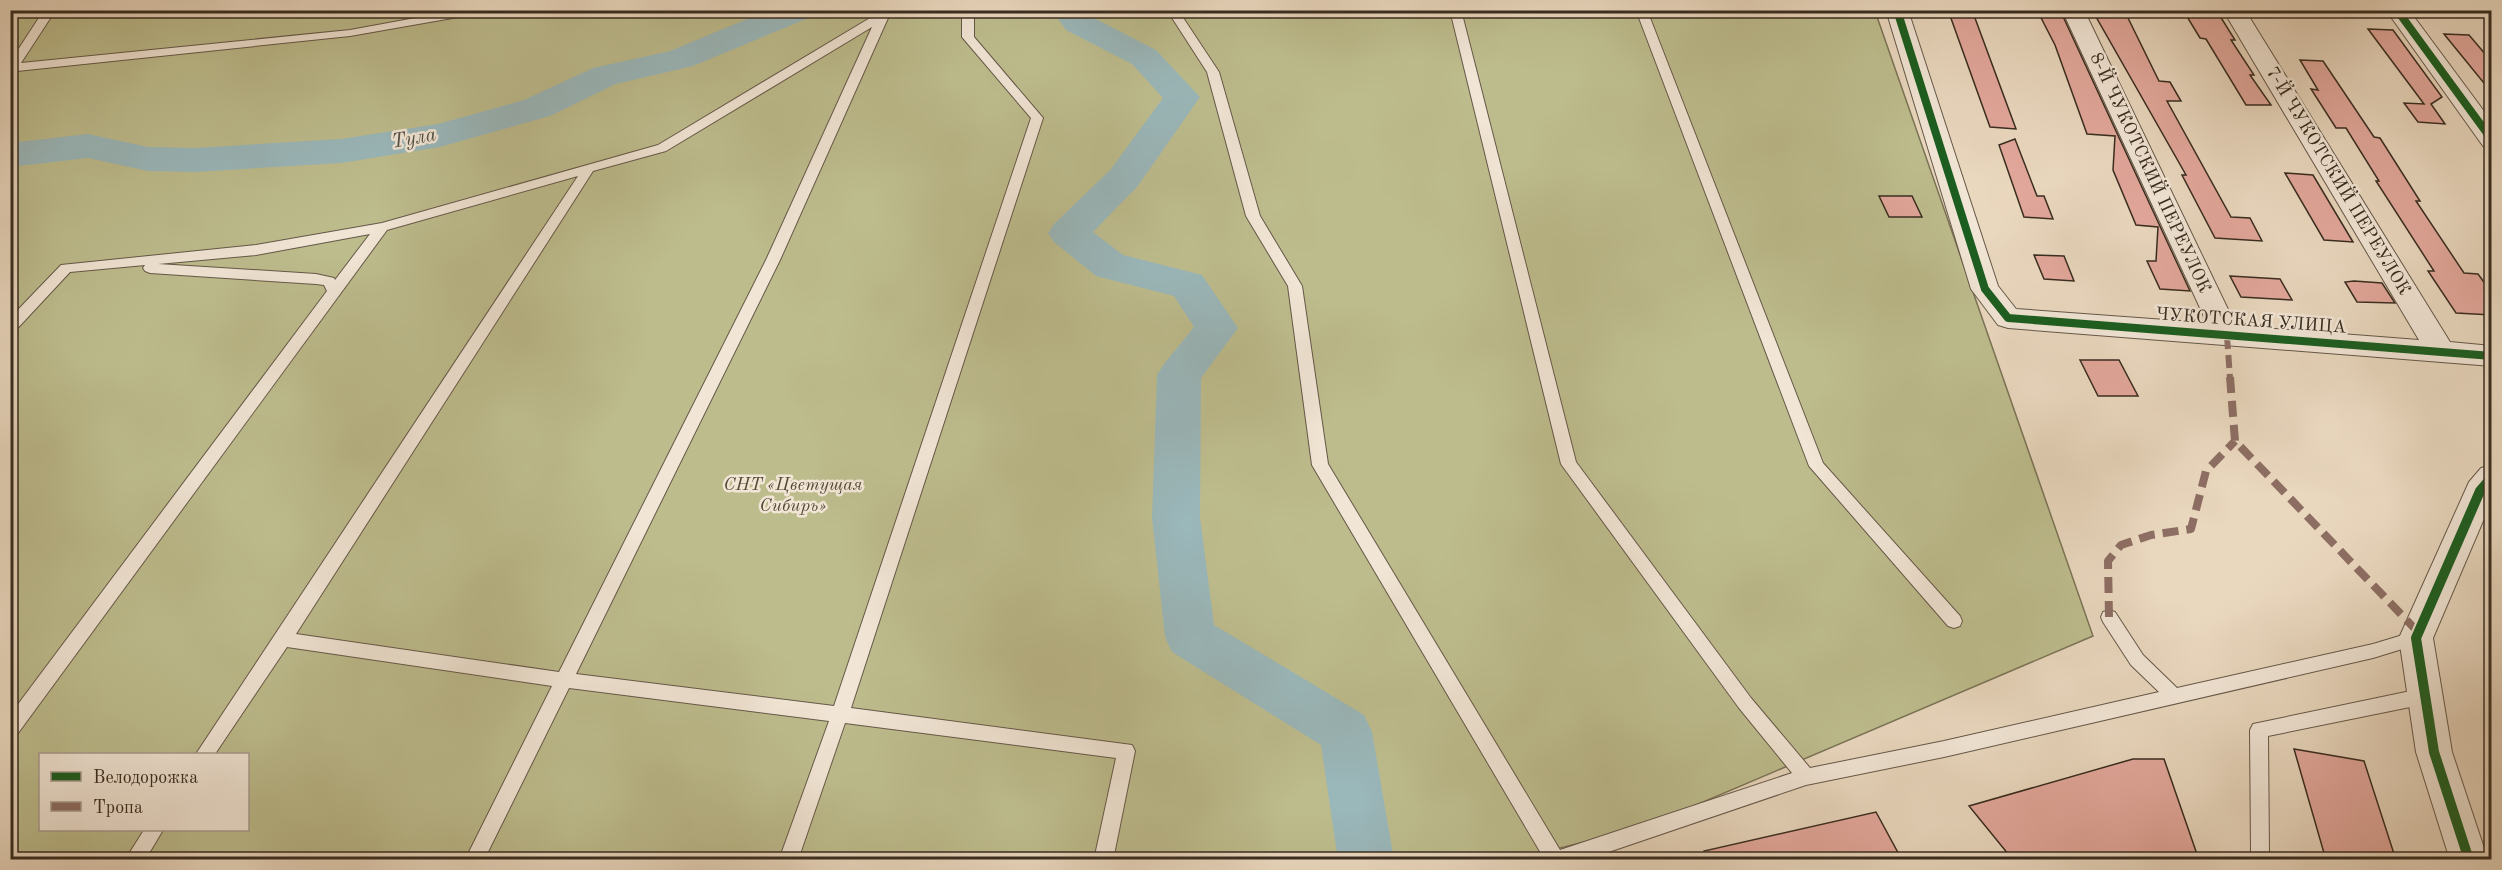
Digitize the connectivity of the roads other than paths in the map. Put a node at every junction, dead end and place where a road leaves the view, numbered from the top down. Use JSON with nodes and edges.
{"nodes":[{"id":1,"x":84,"y":10,"type":"edge"},
{"id":2,"x":481,"y":10,"type":"edge"},
{"id":3,"x":968,"y":10,"type":"edge"},
{"id":4,"x":1172,"y":10,"type":"edge"},
{"id":5,"x":1455,"y":10,"type":"edge"},
{"id":6,"x":1641,"y":10,"type":"edge"},
{"id":7,"x":1897,"y":10,"type":"edge"},
{"id":8,"x":2073,"y":10,"type":"edge"},
{"id":9,"x":2234,"y":10,"type":"edge"},
{"id":10,"x":2397,"y":10,"type":"edge"},
{"id":11,"x":49,"y":12,"type":"edge"},
{"id":12,"x":889,"y":12,"type":"edge"},
{"id":13,"x":11,"y":70,"type":"edge"},
{"id":14,"x":2492,"y":140,"type":"edge"},
{"id":15,"x":588,"y":170,"type":"junction"},
{"id":16,"x":382,"y":227,"type":"junction"},
{"id":17,"x":66,"y":268,"type":"junction"},
{"id":18,"x":334,"y":292,"type":"junction"},
{"id":19,"x":10,"y":327,"type":"edge"},
{"id":20,"x":2227,"y":336,"type":"junction"},
{"id":21,"x":2441,"y":352,"type":"junction"},
{"id":22,"x":2492,"y":356,"type":"edge"},
{"id":23,"x":2492,"y":477,"type":"edge"},
{"id":24,"x":2109,"y":617,"type":"dead end"},
{"id":25,"x":1954,"y":621,"type":"dead end"},
{"id":26,"x":2416,"y":638,"type":"junction"},
{"id":27,"x":283,"y":639,"type":"junction"},
{"id":28,"x":565,"y":680,"type":"junction"},
{"id":29,"x":2174,"y":696,"type":"junction"},
{"id":30,"x":2425,"y":696,"type":"junction"},
{"id":31,"x":840,"y":714,"type":"junction"},
{"id":32,"x":10,"y":730,"type":"edge"},
{"id":33,"x":206,"y":753,"type":"edge"},
{"id":34,"x":1806,"y":777,"type":"junction"},
{"id":35,"x":153,"y":831,"type":"edge"},
{"id":36,"x":2260,"y":852,"type":"dead end"},
{"id":37,"x":134,"y":860,"type":"edge"},
{"id":38,"x":474,"y":860,"type":"edge"},
{"id":39,"x":788,"y":860,"type":"edge"},
{"id":40,"x":1103,"y":860,"type":"edge"},
{"id":41,"x":1556,"y":860,"type":"edge"},
{"id":42,"x":2469,"y":860,"type":"edge"}],
"edges":[{"from":1,"to":11,"type":"lane"},
{"from":2,"to":13,"type":"lane"},
{"from":3,"to":31,"type":"lane"},
{"from":4,"to":41,"type":"lane"},
{"from":5,"to":34,"type":"lane"},
{"from":6,"to":25,"type":"lane"},
{"from":7,"to":20,"type":"street","name":"ЧУКОТСКАЯ УЛИЦА"},
{"from":8,"to":20,"type":"street","name":"8-Й ЧУКОТСКИЙ ПЕРЕУЛОК"},
{"from":9,"to":21,"type":"street","name":"7-Й ЧУКОТСКИЙ ПЕРЕУЛОК"},
{"from":10,"to":14,"type":"street"},
{"from":11,"to":13,"type":"lane"},
{"from":12,"to":15,"type":"lane"},
{"from":12,"to":28,"type":"lane"},
{"from":15,"to":16,"type":"lane"},
{"from":15,"to":27,"type":"lane"},
{"from":16,"to":17,"type":"lane"},
{"from":16,"to":18,"type":"lane"},
{"from":17,"to":18,"type":"lane"},
{"from":17,"to":19,"type":"lane"},
{"from":18,"to":32,"type":"lane"},
{"from":20,"to":21,"type":"street","name":"ЧУКОТСКАЯ УЛИЦА"},
{"from":21,"to":22,"type":"street","name":"ЧУКОТСКАЯ УЛИЦА"},
{"from":23,"to":26,"type":"street"},
{"from":24,"to":29,"type":"lane"},
{"from":26,"to":29,"type":"lane"},
{"from":26,"to":30,"type":"street"},
{"from":27,"to":28,"type":"lane"},
{"from":27,"to":33,"type":"lane"},
{"from":28,"to":31,"type":"lane"},
{"from":28,"to":38,"type":"lane"},
{"from":29,"to":34,"type":"lane"},
{"from":30,"to":36,"type":"lane"},
{"from":30,"to":42,"type":"street"},
{"from":31,"to":39,"type":"lane"},
{"from":31,"to":40,"type":"lane"},
{"from":34,"to":41,"type":"lane"},
{"from":35,"to":37,"type":"lane"}]}
